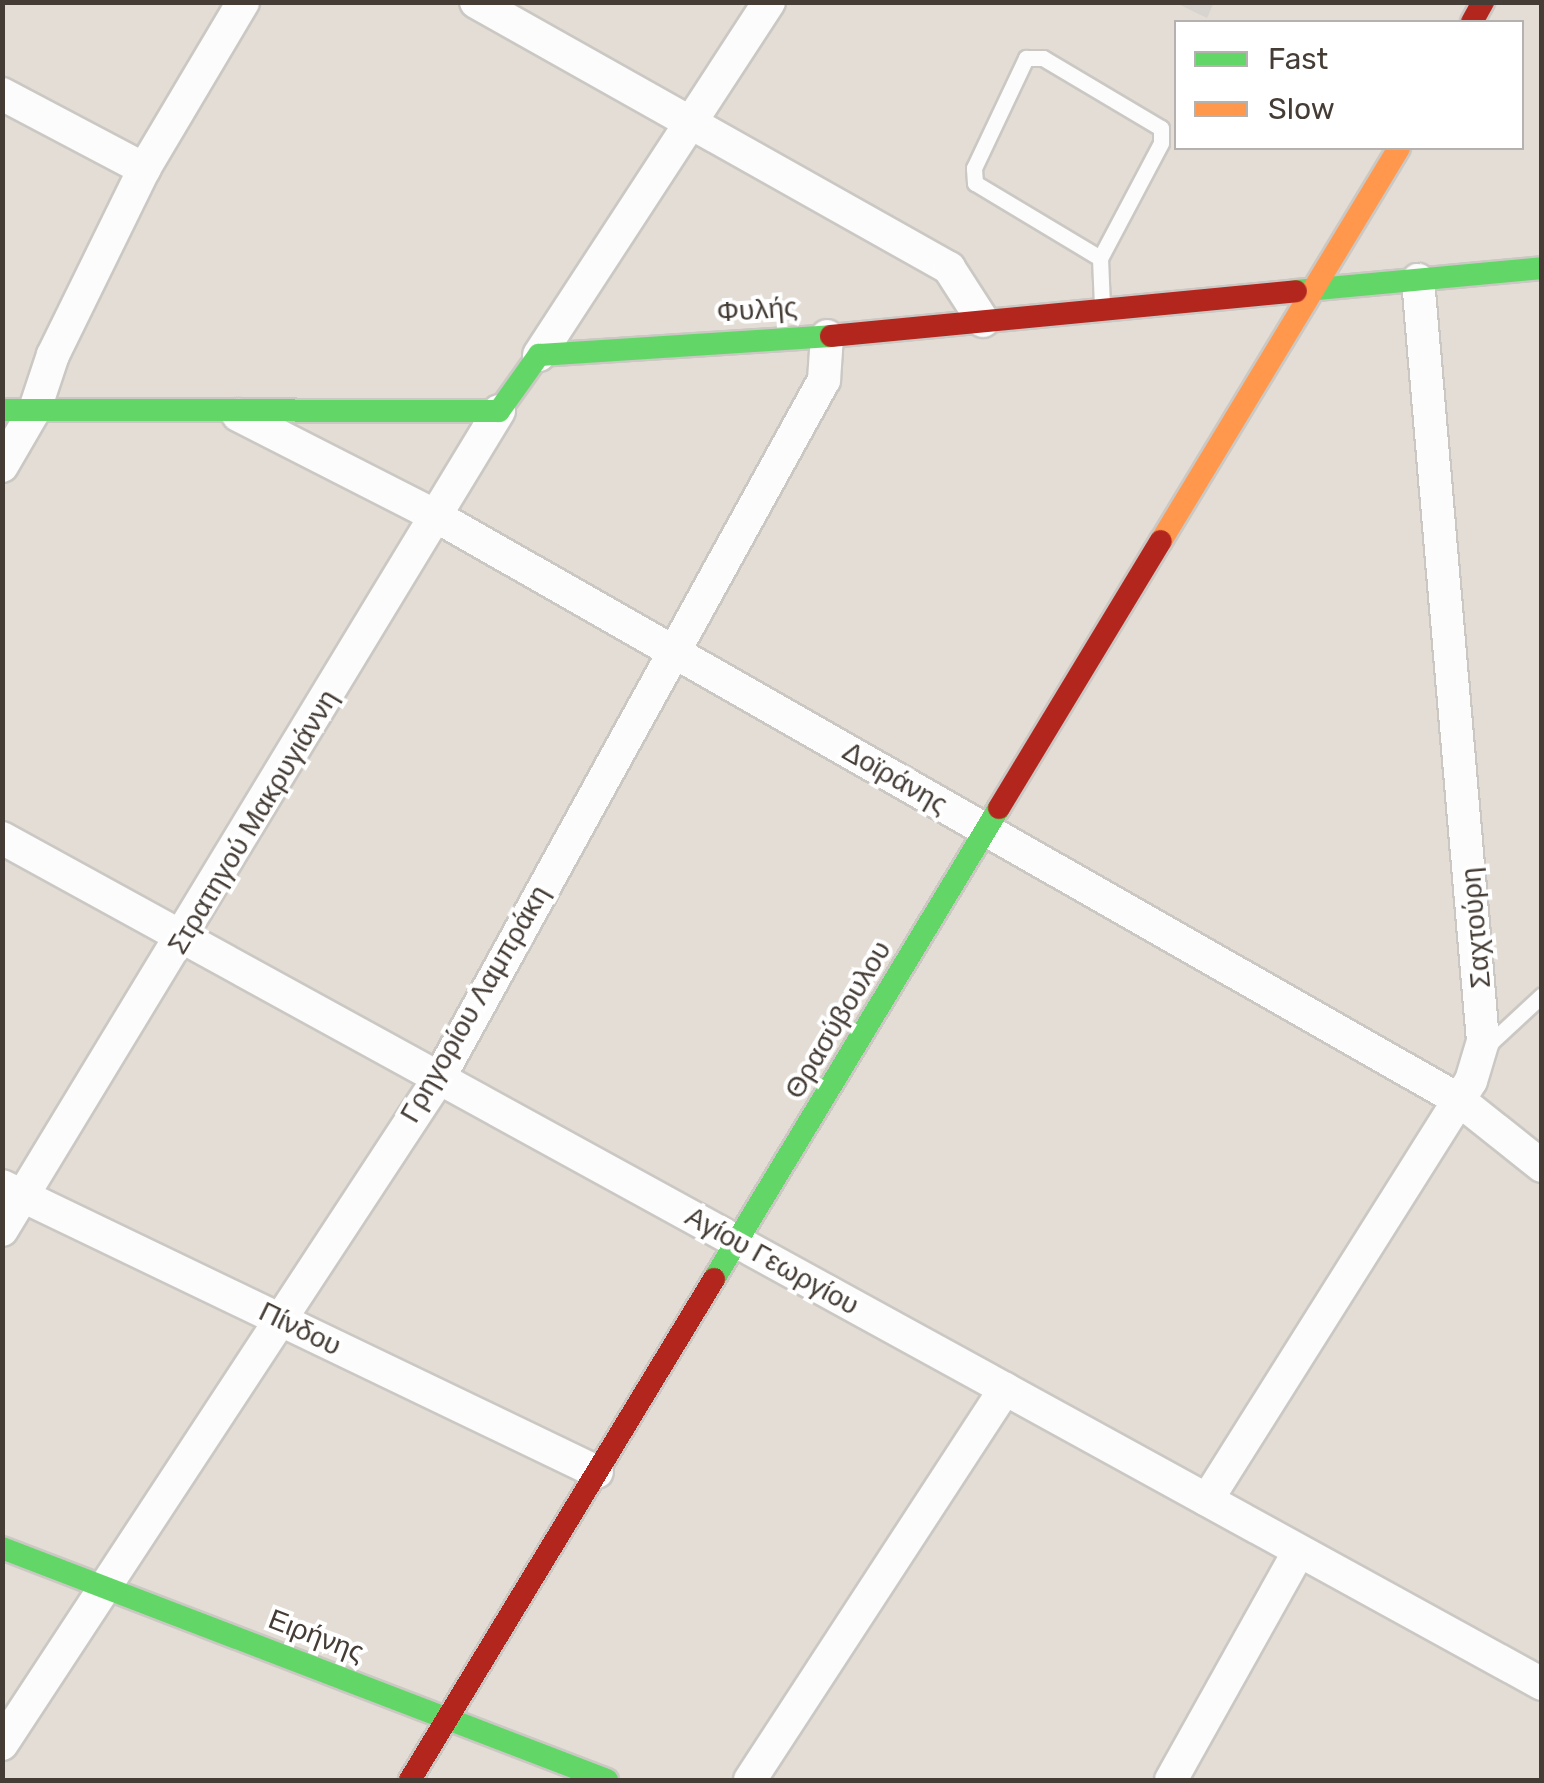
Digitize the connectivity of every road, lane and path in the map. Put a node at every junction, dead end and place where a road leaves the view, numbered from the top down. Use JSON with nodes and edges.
{"nodes":[{"id":1,"x":243,"y":2,"type":"edge"},
{"id":2,"x":476,"y":2,"type":"edge"},
{"id":3,"x":769,"y":2,"type":"edge"},
{"id":4,"x":2,"y":94,"type":"edge"},
{"id":5,"x":694,"y":124,"type":"junction"},
{"id":6,"x":1398,"y":150,"type":"edge"},
{"id":7,"x":144,"y":169,"type":"junction"},
{"id":8,"x":1100,"y":258,"type":"junction"},
{"id":9,"x":1542,"y":268,"type":"edge"},
{"id":10,"x":1418,"y":280,"type":"junction"},
{"id":11,"x":1316,"y":290,"type":"junction"},
{"id":12,"x":1102,"y":310,"type":"junction"},
{"id":13,"x":984,"y":321,"type":"junction"},
{"id":14,"x":826,"y":336,"type":"junction"},
{"id":15,"x":539,"y":355,"type":"junction"},
{"id":16,"x":19,"y":410,"type":"edge"},
{"id":17,"x":499,"y":411,"type":"junction"},
{"id":18,"x":234,"y":412,"type":"junction"},
{"id":19,"x":2,"y":466,"type":"edge"},
{"id":20,"x":434,"y":514,"type":"junction"},
{"id":21,"x":670,"y":650,"type":"junction"},
{"id":22,"x":988,"y":831,"type":"junction"},
{"id":23,"x":2,"y":838,"type":"edge"},
{"id":24,"x":184,"y":938,"type":"junction"},
{"id":25,"x":1542,"y":995,"type":"edge"},
{"id":26,"x":1481,"y":1051,"type":"junction"},
{"id":27,"x":439,"y":1078,"type":"junction"},
{"id":28,"x":1459,"y":1100,"type":"junction"},
{"id":29,"x":1542,"y":1166,"type":"edge"},
{"id":30,"x":13,"y":1191,"type":"edge"},
{"id":31,"x":2,"y":1230,"type":"edge"},
{"id":32,"x":737,"y":1242,"type":"junction"},
{"id":33,"x":277,"y":1318,"type":"junction"},
{"id":34,"x":1005,"y":1389,"type":"junction"},
{"id":35,"x":597,"y":1472,"type":"junction"},
{"id":36,"x":1207,"y":1500,"type":"junction"},
{"id":37,"x":2,"y":1548,"type":"edge"},
{"id":38,"x":1299,"y":1551,"type":"junction"},
{"id":39,"x":109,"y":1588,"type":"junction"},
{"id":40,"x":1542,"y":1684,"type":"edge"},
{"id":41,"x":447,"y":1719,"type":"junction"},
{"id":42,"x":2,"y":1744,"type":"edge"},
{"id":43,"x":410,"y":1780,"type":"edge"},
{"id":44,"x":607,"y":1780,"type":"edge"},
{"id":45,"x":750,"y":1780,"type":"edge"},
{"id":46,"x":1170,"y":1780,"type":"edge"}],
"edges":[{"from":1,"to":7,"type":"street"},
{"from":2,"to":5,"type":"street"},
{"from":3,"to":5,"type":"street"},
{"from":4,"to":7,"type":"street"},
{"from":5,"to":13,"type":"street"},
{"from":5,"to":15,"type":"street"},
{"from":6,"to":11,"type":"street","name":"Θρασύβουλου"},
{"from":7,"to":16,"type":"street"},
{"from":8,"to":8,"type":"lane"},
{"from":8,"to":12,"type":"lane"},
{"from":9,"to":10,"type":"street","name":"Φυλής"},
{"from":10,"to":11,"type":"street","name":"Φυλής"},
{"from":10,"to":26,"type":"street","name":"Σαχτούρη"},
{"from":11,"to":12,"type":"street","name":"Φυλής"},
{"from":11,"to":22,"type":"street","name":"Θρασύβουλου"},
{"from":12,"to":13,"type":"street","name":"Φυλής"},
{"from":13,"to":14,"type":"street","name":"Φυλής"},
{"from":14,"to":15,"type":"street","name":"Φυλής"},
{"from":14,"to":21,"type":"street","name":"Γρηγορίου Λαμπράκη"},
{"from":15,"to":17,"type":"street"},
{"from":16,"to":18,"type":"street"},
{"from":16,"to":19,"type":"street"},
{"from":17,"to":18,"type":"street"},
{"from":17,"to":20,"type":"street","name":"Στρατηγού Μακρυγιάννη"},
{"from":18,"to":20,"type":"street","name":"Δοϊράνης"},
{"from":20,"to":21,"type":"street","name":"Δοϊράνης"},
{"from":20,"to":24,"type":"street","name":"Στρατηγού Μακρυγιάννη"},
{"from":21,"to":22,"type":"street","name":"Δοϊράνης"},
{"from":21,"to":27,"type":"street","name":"Γρηγορίου Λαμπράκη"},
{"from":22,"to":28,"type":"street","name":"Δοϊράνης"},
{"from":22,"to":32,"type":"street","name":"Θρασύβουλου"},
{"from":23,"to":24,"type":"street","name":"Αγίου Γεωργίου"},
{"from":24,"to":27,"type":"street","name":"Αγίου Γεωργίου"},
{"from":24,"to":30,"type":"street","name":"Στρατηγού Μακρυγιάννη"},
{"from":25,"to":26,"type":"lane"},
{"from":26,"to":28,"type":"street","name":"Σαχτούρη"},
{"from":27,"to":32,"type":"street","name":"Αγίου Γεωργίου"},
{"from":27,"to":33,"type":"street","name":"Γρηγορίου Λαμπράκη"},
{"from":28,"to":29,"type":"street","name":"Δοϊράνης"},
{"from":28,"to":36,"type":"street","name":"Σαχτούρη"},
{"from":30,"to":31,"type":"street","name":"Στρατηγού Μακρυγιάννη"},
{"from":30,"to":33,"type":"street","name":"Πίνδου"},
{"from":32,"to":34,"type":"street","name":"Αγίου Γεωργίου"},
{"from":32,"to":35,"type":"street","name":"Θρασύβουλου"},
{"from":33,"to":35,"type":"street","name":"Πίνδου"},
{"from":33,"to":39,"type":"street","name":"Γρηγορίου Λαμπράκη"},
{"from":34,"to":36,"type":"street","name":"Αγίου Γεωργίου"},
{"from":34,"to":45,"type":"street"},
{"from":35,"to":41,"type":"street","name":"Θρασύβουλου"},
{"from":36,"to":38,"type":"street","name":"Αγίου Γεωργίου"},
{"from":37,"to":39,"type":"street","name":"Ειρήνης"},
{"from":38,"to":40,"type":"street","name":"Αγίου Γεωργίου"},
{"from":38,"to":46,"type":"street"},
{"from":39,"to":41,"type":"street","name":"Ειρήνης"},
{"from":39,"to":42,"type":"street","name":"Γρηγορίου Λαμπράκη"},
{"from":41,"to":43,"type":"street","name":"Θρασύβουλου"},
{"from":41,"to":44,"type":"street","name":"Ειρήνης"}]}
